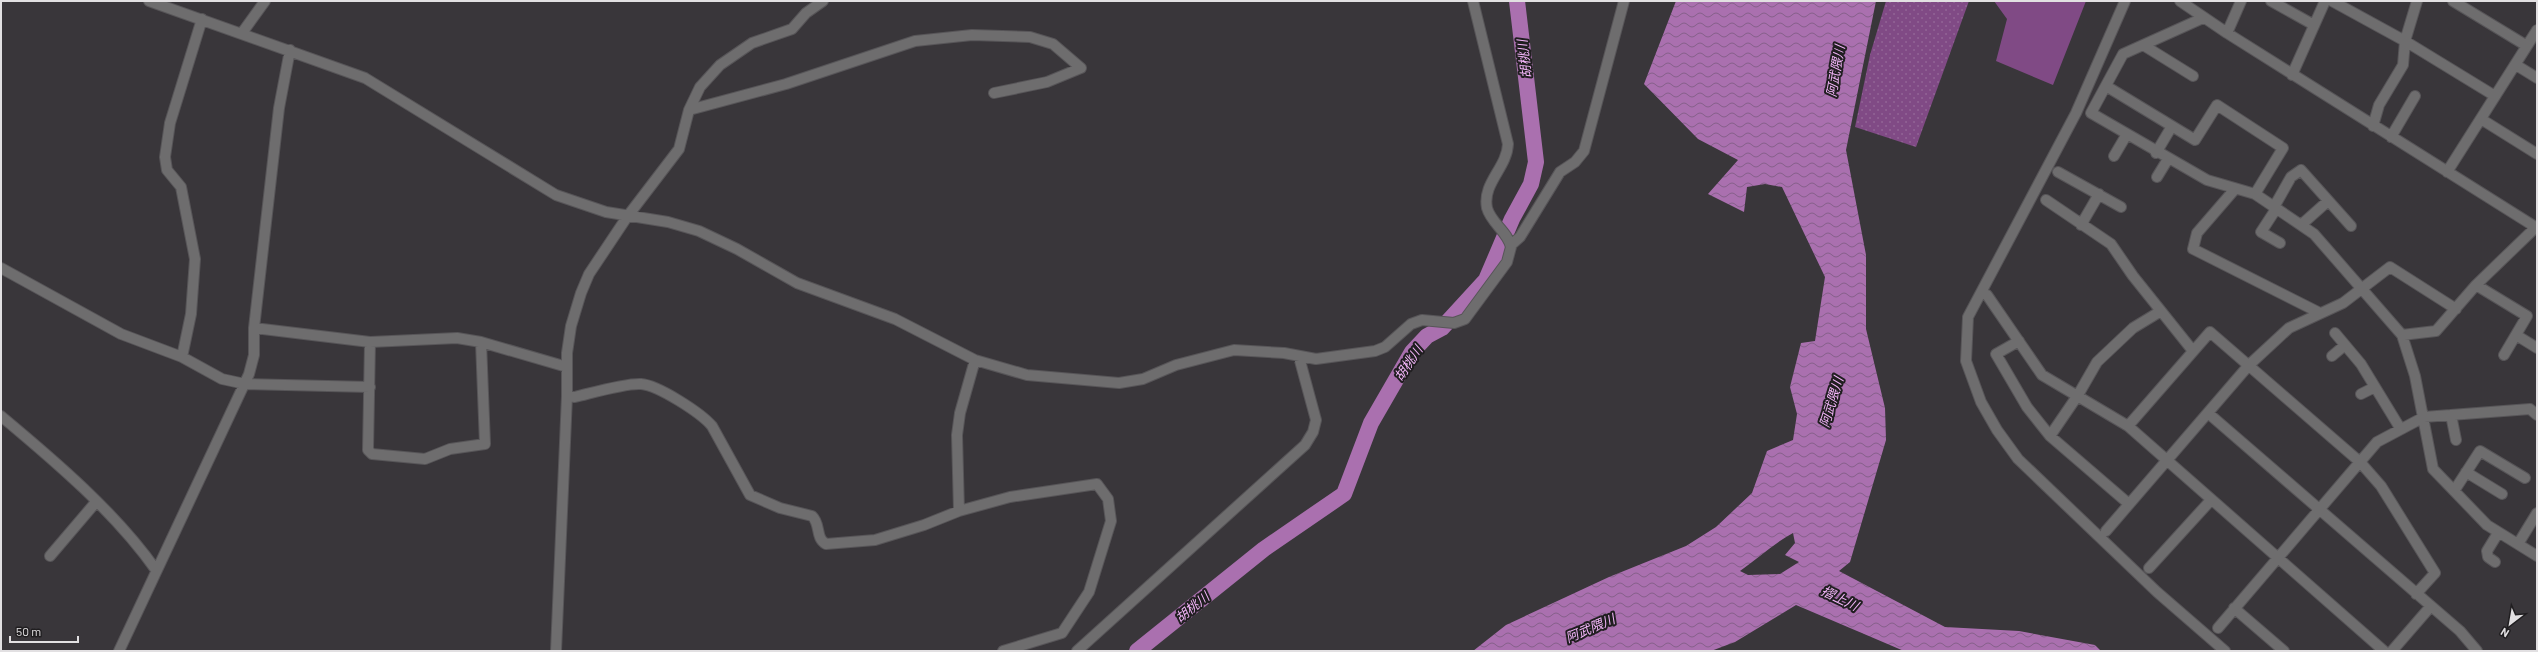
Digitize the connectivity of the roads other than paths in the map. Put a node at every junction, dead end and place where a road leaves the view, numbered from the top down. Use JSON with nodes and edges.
{"nodes":[{"id":1,"x":149,"y":1,"type":"edge"},
{"id":2,"x":265,"y":1,"type":"edge"},
{"id":3,"x":823,"y":1,"type":"edge"},
{"id":4,"x":1473,"y":1,"type":"edge"},
{"id":5,"x":1624,"y":1,"type":"edge"},
{"id":6,"x":2125,"y":1,"type":"edge"},
{"id":7,"x":2180,"y":1,"type":"edge"},
{"id":8,"x":2241,"y":1,"type":"edge"},
{"id":9,"x":2271,"y":1,"type":"edge"},
{"id":10,"x":2325,"y":1,"type":"edge"},
{"id":11,"x":2333,"y":1,"type":"edge"},
{"id":12,"x":2417,"y":1,"type":"edge"},
{"id":13,"x":2453,"y":1,"type":"edge"},
{"id":14,"x":2203,"y":18,"type":"junction"},
{"id":15,"x":202,"y":20,"type":"junction"},
{"id":16,"x":2314,"y":25,"type":"junction"},
{"id":17,"x":2537,"y":30,"type":"edge"},
{"id":18,"x":242,"y":33,"type":"junction"},
{"id":19,"x":2227,"y":33,"type":"junction"},
{"id":20,"x":2405,"y":41,"type":"junction"},
{"id":21,"x":2143,"y":45,"type":"junction"},
{"id":22,"x":2527,"y":46,"type":"junction"},
{"id":23,"x":290,"y":50,"type":"junction"},
{"id":24,"x":2516,"y":65,"type":"junction"},
{"id":25,"x":2292,"y":75,"type":"junction"},
{"id":26,"x":2192,"y":76,"type":"dead end"},
{"id":27,"x":2537,"y":78,"type":"edge"},
{"id":28,"x":2106,"y":86,"type":"junction"},
{"id":29,"x":994,"y":93,"type":"dead end"},
{"id":30,"x":2415,"y":96,"type":"dead end"},
{"id":31,"x":2495,"y":96,"type":"junction"},
{"id":32,"x":690,"y":110,"type":"junction"},
{"id":33,"x":2481,"y":119,"type":"junction"},
{"id":34,"x":2172,"y":126,"type":"junction"},
{"id":35,"x":2373,"y":126,"type":"junction"},
{"id":36,"x":2126,"y":134,"type":"junction"},
{"id":37,"x":2391,"y":137,"type":"junction"},
{"id":38,"x":2156,"y":152,"type":"junction"},
{"id":39,"x":2537,"y":154,"type":"edge"},
{"id":40,"x":2114,"y":156,"type":"dead end"},
{"id":41,"x":2168,"y":159,"type":"junction"},
{"id":42,"x":2058,"y":172,"type":"dead end"},
{"id":43,"x":2447,"y":172,"type":"junction"},
{"id":44,"x":2157,"y":177,"type":"dead end"},
{"id":45,"x":2236,"y":189,"type":"junction"},
{"id":46,"x":2099,"y":194,"type":"junction"},
{"id":47,"x":2255,"y":194,"type":"junction"},
{"id":48,"x":2046,"y":200,"type":"dead end"},
{"id":49,"x":2328,"y":201,"type":"junction"},
{"id":50,"x":2121,"y":207,"type":"dead end"},
{"id":51,"x":2275,"y":208,"type":"junction"},
{"id":52,"x":626,"y":217,"type":"junction"},
{"id":53,"x":2081,"y":225,"type":"junction"},
{"id":54,"x":2301,"y":225,"type":"junction"},
{"id":55,"x":2351,"y":226,"type":"dead end"},
{"id":56,"x":2536,"y":228,"type":"edge"},
{"id":57,"x":1510,"y":242,"type":"junction"},
{"id":58,"x":2280,"y":243,"type":"dead end"},
{"id":59,"x":1,"y":268,"type":"edge"},
{"id":60,"x":2476,"y":285,"type":"junction"},
{"id":61,"x":2362,"y":288,"type":"junction"},
{"id":62,"x":1987,"y":295,"type":"dead end"},
{"id":63,"x":2456,"y":309,"type":"junction"},
{"id":64,"x":2161,"y":311,"type":"junction"},
{"id":65,"x":2318,"y":312,"type":"junction"},
{"id":66,"x":254,"y":328,"type":"junction"},
{"id":67,"x":2335,"y":333,"type":"dead end"},
{"id":68,"x":2402,"y":335,"type":"junction"},
{"id":69,"x":2516,"y":335,"type":"junction"},
{"id":70,"x":2018,"y":341,"type":"junction"},
{"id":71,"x":370,"y":342,"type":"junction"},
{"id":72,"x":481,"y":342,"type":"junction"},
{"id":73,"x":2345,"y":345,"type":"junction"},
{"id":74,"x":2537,"y":348,"type":"edge"},
{"id":75,"x":2194,"y":351,"type":"junction"},
{"id":76,"x":2504,"y":355,"type":"dead end"},
{"id":77,"x":2332,"y":356,"type":"dead end"},
{"id":78,"x":182,"y":357,"type":"junction"},
{"id":79,"x":1299,"y":357,"type":"junction"},
{"id":80,"x":975,"y":360,"type":"junction"},
{"id":81,"x":2249,"y":365,"type":"junction"},
{"id":82,"x":567,"y":367,"type":"junction"},
{"id":83,"x":245,"y":384,"type":"junction"},
{"id":84,"x":2375,"y":386,"type":"junction"},
{"id":85,"x":370,"y":387,"type":"junction"},
{"id":86,"x":2361,"y":394,"type":"dead end"},
{"id":87,"x":2078,"y":395,"type":"junction"},
{"id":88,"x":567,"y":396,"type":"junction"},
{"id":89,"x":2208,"y":413,"type":"junction"},
{"id":90,"x":2451,"y":415,"type":"junction"},
{"id":91,"x":2537,"y":415,"type":"edge"},
{"id":92,"x":1,"y":416,"type":"edge"},
{"id":93,"x":2424,"y":417,"type":"junction"},
{"id":94,"x":2128,"y":426,"type":"junction"},
{"id":95,"x":2400,"y":428,"type":"junction"},
{"id":96,"x":2050,"y":436,"type":"junction"},
{"id":97,"x":2456,"y":440,"type":"dead end"},
{"id":98,"x":2166,"y":461,"type":"junction"},
{"id":99,"x":2360,"y":462,"type":"junction"},
{"id":100,"x":2466,"y":472,"type":"junction"},
{"id":101,"x":2525,"y":478,"type":"dead end"},
{"id":102,"x":2454,"y":491,"type":"junction"},
{"id":103,"x":2502,"y":494,"type":"dead end"},
{"id":104,"x":2211,"y":500,"type":"junction"},
{"id":105,"x":96,"y":502,"type":"junction"},
{"id":106,"x":2129,"y":504,"type":"junction"},
{"id":107,"x":2318,"y":509,"type":"junction"},
{"id":108,"x":959,"y":511,"type":"junction"},
{"id":109,"x":2537,"y":513,"type":"edge"},
{"id":110,"x":2106,"y":531,"type":"dead end"},
{"id":111,"x":2498,"y":533,"type":"junction"},
{"id":112,"x":2518,"y":544,"type":"junction"},
{"id":113,"x":50,"y":556,"type":"dead end"},
{"id":114,"x":2537,"y":556,"type":"edge"},
{"id":115,"x":2277,"y":557,"type":"junction"},
{"id":116,"x":2495,"y":562,"type":"dead end"},
{"id":117,"x":2149,"y":568,"type":"dead end"},
{"id":118,"x":156,"y":570,"type":"junction"},
{"id":119,"x":2416,"y":594,"type":"junction"},
{"id":120,"x":2431,"y":606,"type":"junction"},
{"id":121,"x":2234,"y":608,"type":"junction"},
{"id":122,"x":2218,"y":628,"type":"dead end"},
{"id":123,"x":119,"y":651,"type":"edge"},
{"id":124,"x":556,"y":651,"type":"edge"},
{"id":125,"x":1003,"y":651,"type":"edge"},
{"id":126,"x":1077,"y":651,"type":"edge"},
{"id":127,"x":2225,"y":651,"type":"edge"},
{"id":128,"x":2284,"y":651,"type":"edge"},
{"id":129,"x":2384,"y":651,"type":"edge"},
{"id":130,"x":2392,"y":651,"type":"edge"},
{"id":131,"x":2478,"y":651,"type":"edge"}],
"edges":[{"from":1,"to":15,"type":"street"},
{"from":2,"to":18,"type":"street"},
{"from":3,"to":32,"type":"street"},
{"from":4,"to":57,"type":"street"},
{"from":5,"to":57,"type":"street"},
{"from":6,"to":127,"type":"street"},
{"from":7,"to":14,"type":"street"},
{"from":8,"to":19,"type":"street"},
{"from":9,"to":16,"type":"street"},
{"from":10,"to":16,"type":"street"},
{"from":11,"to":20,"type":"street"},
{"from":12,"to":20,"type":"street"},
{"from":13,"to":22,"type":"street"},
{"from":14,"to":19,"type":"street"},
{"from":14,"to":21,"type":"street"},
{"from":15,"to":18,"type":"street"},
{"from":15,"to":78,"type":"street"},
{"from":16,"to":25,"type":"street"},
{"from":17,"to":22,"type":"street"},
{"from":18,"to":23,"type":"street"},
{"from":19,"to":25,"type":"street"},
{"from":20,"to":31,"type":"street"},
{"from":20,"to":35,"type":"street"},
{"from":21,"to":26,"type":"street"},
{"from":21,"to":28,"type":"street"},
{"from":22,"to":24,"type":"street"},
{"from":23,"to":52,"type":"street"},
{"from":23,"to":66,"type":"street"},
{"from":24,"to":27,"type":"street"},
{"from":24,"to":31,"type":"street"},
{"from":25,"to":35,"type":"street"},
{"from":28,"to":34,"type":"street"},
{"from":28,"to":36,"type":"street"},
{"from":29,"to":32,"type":"street"},
{"from":30,"to":37,"type":"street"},
{"from":31,"to":33,"type":"street"},
{"from":32,"to":52,"type":"street"},
{"from":33,"to":39,"type":"street"},
{"from":33,"to":43,"type":"street"},
{"from":34,"to":38,"type":"street"},
{"from":34,"to":47,"type":"street"},
{"from":35,"to":37,"type":"street"},
{"from":36,"to":38,"type":"street"},
{"from":36,"to":40,"type":"street"},
{"from":37,"to":43,"type":"street"},
{"from":38,"to":41,"type":"street"},
{"from":41,"to":44,"type":"street"},
{"from":41,"to":45,"type":"street"},
{"from":42,"to":46,"type":"street"},
{"from":43,"to":56,"type":"street"},
{"from":45,"to":47,"type":"street"},
{"from":45,"to":65,"type":"street"},
{"from":46,"to":50,"type":"street"},
{"from":46,"to":53,"type":"street"},
{"from":47,"to":51,"type":"street"},
{"from":48,"to":53,"type":"street"},
{"from":49,"to":51,"type":"street"},
{"from":49,"to":54,"type":"street"},
{"from":49,"to":55,"type":"street"},
{"from":51,"to":54,"type":"street"},
{"from":51,"to":58,"type":"street"},
{"from":52,"to":80,"type":"street"},
{"from":52,"to":82,"type":"street"},
{"from":53,"to":64,"type":"street"},
{"from":54,"to":61,"type":"street"},
{"from":56,"to":60,"type":"street"},
{"from":57,"to":79,"type":"street"},
{"from":59,"to":78,"type":"street"},
{"from":60,"to":63,"type":"street"},
{"from":60,"to":69,"type":"street"},
{"from":61,"to":63,"type":"street"},
{"from":61,"to":65,"type":"street"},
{"from":61,"to":68,"type":"street"},
{"from":62,"to":70,"type":"street"},
{"from":63,"to":68,"type":"street"},
{"from":64,"to":75,"type":"street"},
{"from":64,"to":87,"type":"street"},
{"from":65,"to":81,"type":"street"},
{"from":66,"to":71,"type":"street"},
{"from":66,"to":83,"type":"street"},
{"from":67,"to":73,"type":"street"},
{"from":68,"to":93,"type":"street"},
{"from":69,"to":74,"type":"street"},
{"from":69,"to":76,"type":"street"},
{"from":70,"to":87,"type":"street"},
{"from":70,"to":96,"type":"street"},
{"from":71,"to":72,"type":"street"},
{"from":71,"to":85,"type":"street"},
{"from":72,"to":82,"type":"street"},
{"from":72,"to":85,"type":"street"},
{"from":73,"to":77,"type":"street"},
{"from":73,"to":84,"type":"street"},
{"from":75,"to":81,"type":"street"},
{"from":75,"to":94,"type":"street"},
{"from":78,"to":83,"type":"street"},
{"from":79,"to":80,"type":"street"},
{"from":79,"to":126,"type":"street"},
{"from":80,"to":108,"type":"street"},
{"from":81,"to":89,"type":"street"},
{"from":81,"to":99,"type":"street"},
{"from":82,"to":88,"type":"street"},
{"from":83,"to":85,"type":"street"},
{"from":83,"to":118,"type":"street"},
{"from":84,"to":86,"type":"street"},
{"from":84,"to":95,"type":"street"},
{"from":87,"to":94,"type":"street"},
{"from":87,"to":96,"type":"street"},
{"from":88,"to":108,"type":"street"},
{"from":88,"to":124,"type":"street"},
{"from":89,"to":98,"type":"street"},
{"from":89,"to":107,"type":"street"},
{"from":90,"to":91,"type":"street"},
{"from":90,"to":93,"type":"street"},
{"from":90,"to":97,"type":"street"},
{"from":92,"to":105,"type":"street"},
{"from":93,"to":95,"type":"street"},
{"from":93,"to":102,"type":"street"},
{"from":94,"to":98,"type":"street"},
{"from":95,"to":99,"type":"street"},
{"from":96,"to":106,"type":"street"},
{"from":98,"to":104,"type":"street"},
{"from":98,"to":106,"type":"street"},
{"from":99,"to":107,"type":"street"},
{"from":99,"to":119,"type":"street"},
{"from":100,"to":101,"type":"street"},
{"from":100,"to":102,"type":"street"},
{"from":100,"to":103,"type":"street"},
{"from":102,"to":111,"type":"street"},
{"from":104,"to":115,"type":"street"},
{"from":104,"to":117,"type":"street"},
{"from":105,"to":113,"type":"street"},
{"from":105,"to":118,"type":"street"},
{"from":106,"to":110,"type":"street"},
{"from":107,"to":115,"type":"street"},
{"from":107,"to":119,"type":"street"},
{"from":108,"to":125,"type":"street"},
{"from":109,"to":112,"type":"street"},
{"from":111,"to":112,"type":"street"},
{"from":111,"to":116,"type":"street"},
{"from":112,"to":114,"type":"street"},
{"from":115,"to":121,"type":"street"},
{"from":115,"to":129,"type":"street"},
{"from":118,"to":123,"type":"street"},
{"from":119,"to":120,"type":"street"},
{"from":120,"to":130,"type":"street"},
{"from":120,"to":131,"type":"street"},
{"from":121,"to":122,"type":"street"},
{"from":121,"to":128,"type":"street"}]}
